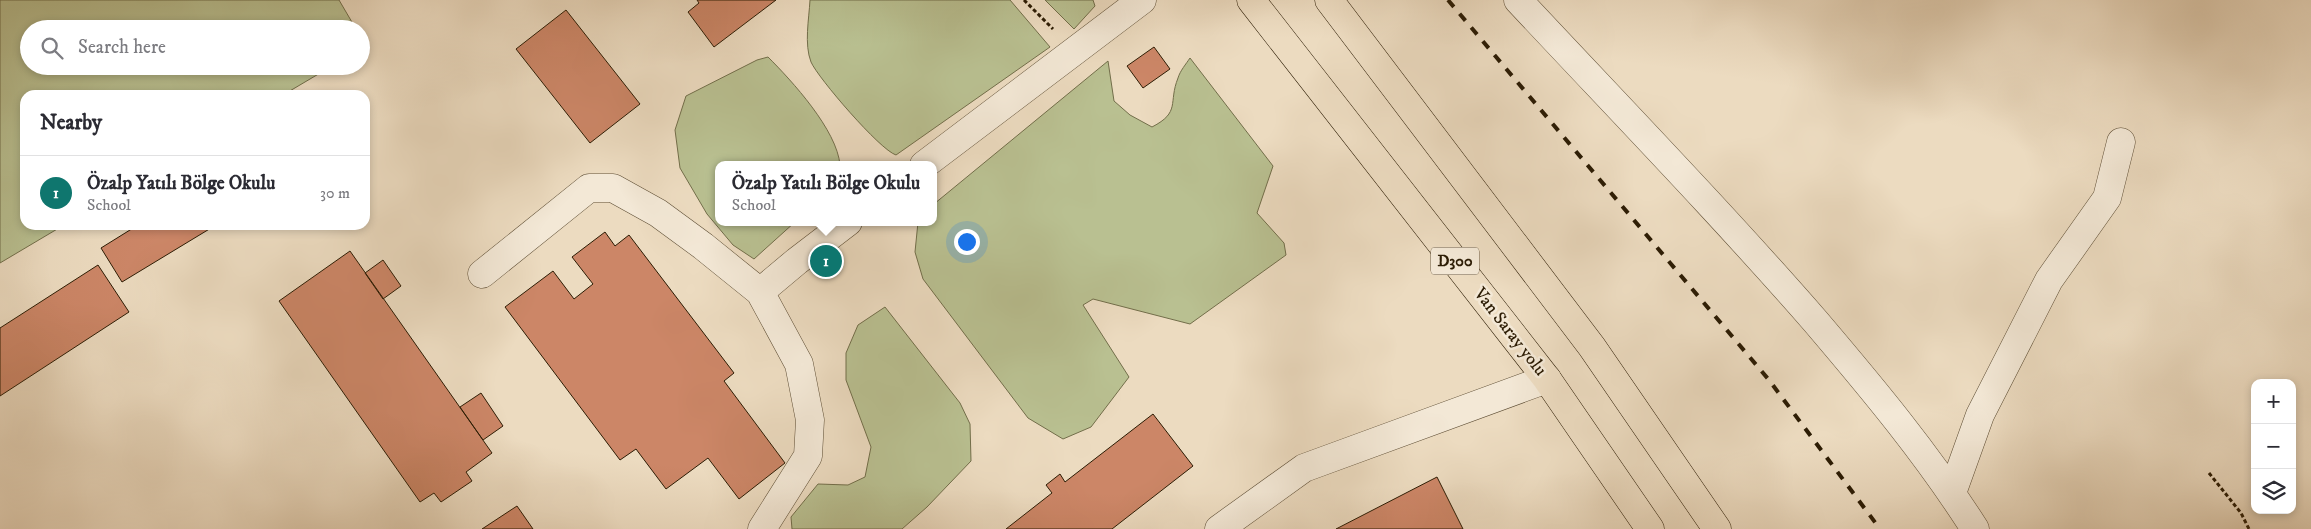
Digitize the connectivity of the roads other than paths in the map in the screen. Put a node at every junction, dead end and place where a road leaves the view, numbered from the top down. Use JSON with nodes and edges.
{"nodes":[{"id":1,"x":1142,"y":0,"type":"edge"},
{"id":2,"x":1251,"y":0,"type":"edge"},
{"id":3,"x":1329,"y":0,"type":"edge"},
{"id":4,"x":1518,"y":0,"type":"edge"},
{"id":5,"x":2120,"y":142,"type":"dead end"},
{"id":6,"x":929,"y":161,"type":"edge"},
{"id":7,"x":843,"y":226,"type":"edge"},
{"id":8,"x":482,"y":274,"type":"dead end"},
{"id":9,"x":760,"y":292,"type":"junction"},
{"id":10,"x":1548,"y":379,"type":"junction"},
{"id":11,"x":1952,"y":493,"type":"junction"},
{"id":12,"x":762,"y":529,"type":"edge"},
{"id":13,"x":1219,"y":529,"type":"edge"},
{"id":14,"x":1650,"y":529,"type":"edge"},
{"id":15,"x":1716,"y":529,"type":"edge"},
{"id":16,"x":1975,"y":529,"type":"edge"}],
"edges":[{"from":1,"to":6,"type":"street"},
{"from":2,"to":10,"type":"highway","name":"Van Saray yolu","number":"D300"},
{"from":3,"to":15,"type":"highway"},
{"from":4,"to":11,"type":"street"},
{"from":5,"to":11,"type":"street"},
{"from":7,"to":9,"type":"street"},
{"from":8,"to":9,"type":"street"},
{"from":9,"to":12,"type":"street"},
{"from":10,"to":13,"type":"street"},
{"from":10,"to":14,"type":"highway","name":"Van Saray yolu","number":"D300"},
{"from":11,"to":16,"type":"street"}]}
